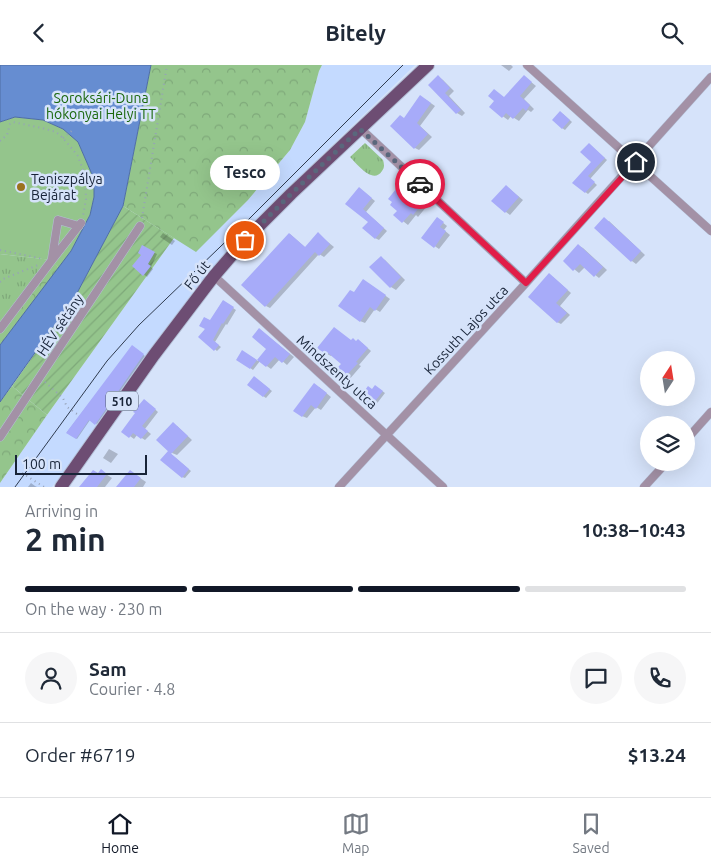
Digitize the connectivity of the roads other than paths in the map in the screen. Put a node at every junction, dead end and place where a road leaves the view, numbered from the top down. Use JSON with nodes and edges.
{"nodes":[{"id":1,"x":428,"y":65,"type":"edge"},
{"id":2,"x":527,"y":65,"type":"edge"},
{"id":3,"x":711,"y":77,"type":"edge"},
{"id":4,"x":360,"y":129,"type":"junction"},
{"id":5,"x":636,"y":162,"type":"junction"},
{"id":6,"x":140,"y":226,"type":"road end"},
{"id":7,"x":711,"y":231,"type":"edge"},
{"id":8,"x":52,"y":260,"type":"junction"},
{"id":9,"x":214,"y":277,"type":"junction"},
{"id":10,"x":526,"y":283,"type":"junction"},
{"id":11,"x":0,"y":329,"type":"edge"},
{"id":12,"x":711,"y":412,"type":"edge"},
{"id":13,"x":695,"y":430,"type":"edge"},
{"id":14,"x":387,"y":435,"type":"junction"},
{"id":15,"x":0,"y":437,"type":"edge"},
{"id":16,"x":659,"y":471,"type":"edge"},
{"id":17,"x":61,"y":487,"type":"edge"},
{"id":18,"x":338,"y":487,"type":"edge"},
{"id":19,"x":443,"y":487,"type":"edge"},
{"id":20,"x":644,"y":487,"type":"edge"}],
"edges":[{"from":1,"to":4,"type":"main road","name":"Fő út","number":"510"},
{"from":2,"to":5,"type":"street"},
{"from":3,"to":5,"type":"street","name":"Kossuth Lajos utca"},
{"from":4,"to":9,"type":"main road","name":"Fő út","number":"510"},
{"from":4,"to":10,"type":"street"},
{"from":5,"to":7,"type":"street"},
{"from":5,"to":10,"type":"street","name":"Kossuth Lajos utca"},
{"from":6,"to":15,"type":"street","name":"HÉV sétány"},
{"from":8,"to":8,"type":"street"},
{"from":8,"to":11,"type":"street"},
{"from":9,"to":14,"type":"street","name":"Mindszenty utca"},
{"from":9,"to":17,"type":"main road","name":"Fő út","number":"510"},
{"from":10,"to":14,"type":"street","name":"Kossuth Lajos utca"},
{"from":12,"to":13,"type":"street"},
{"from":14,"to":18,"type":"street","name":"Kossuth Lajos utca"},
{"from":14,"to":19,"type":"street","name":"Mindszenty utca"},
{"from":16,"to":20,"type":"street"}]}
